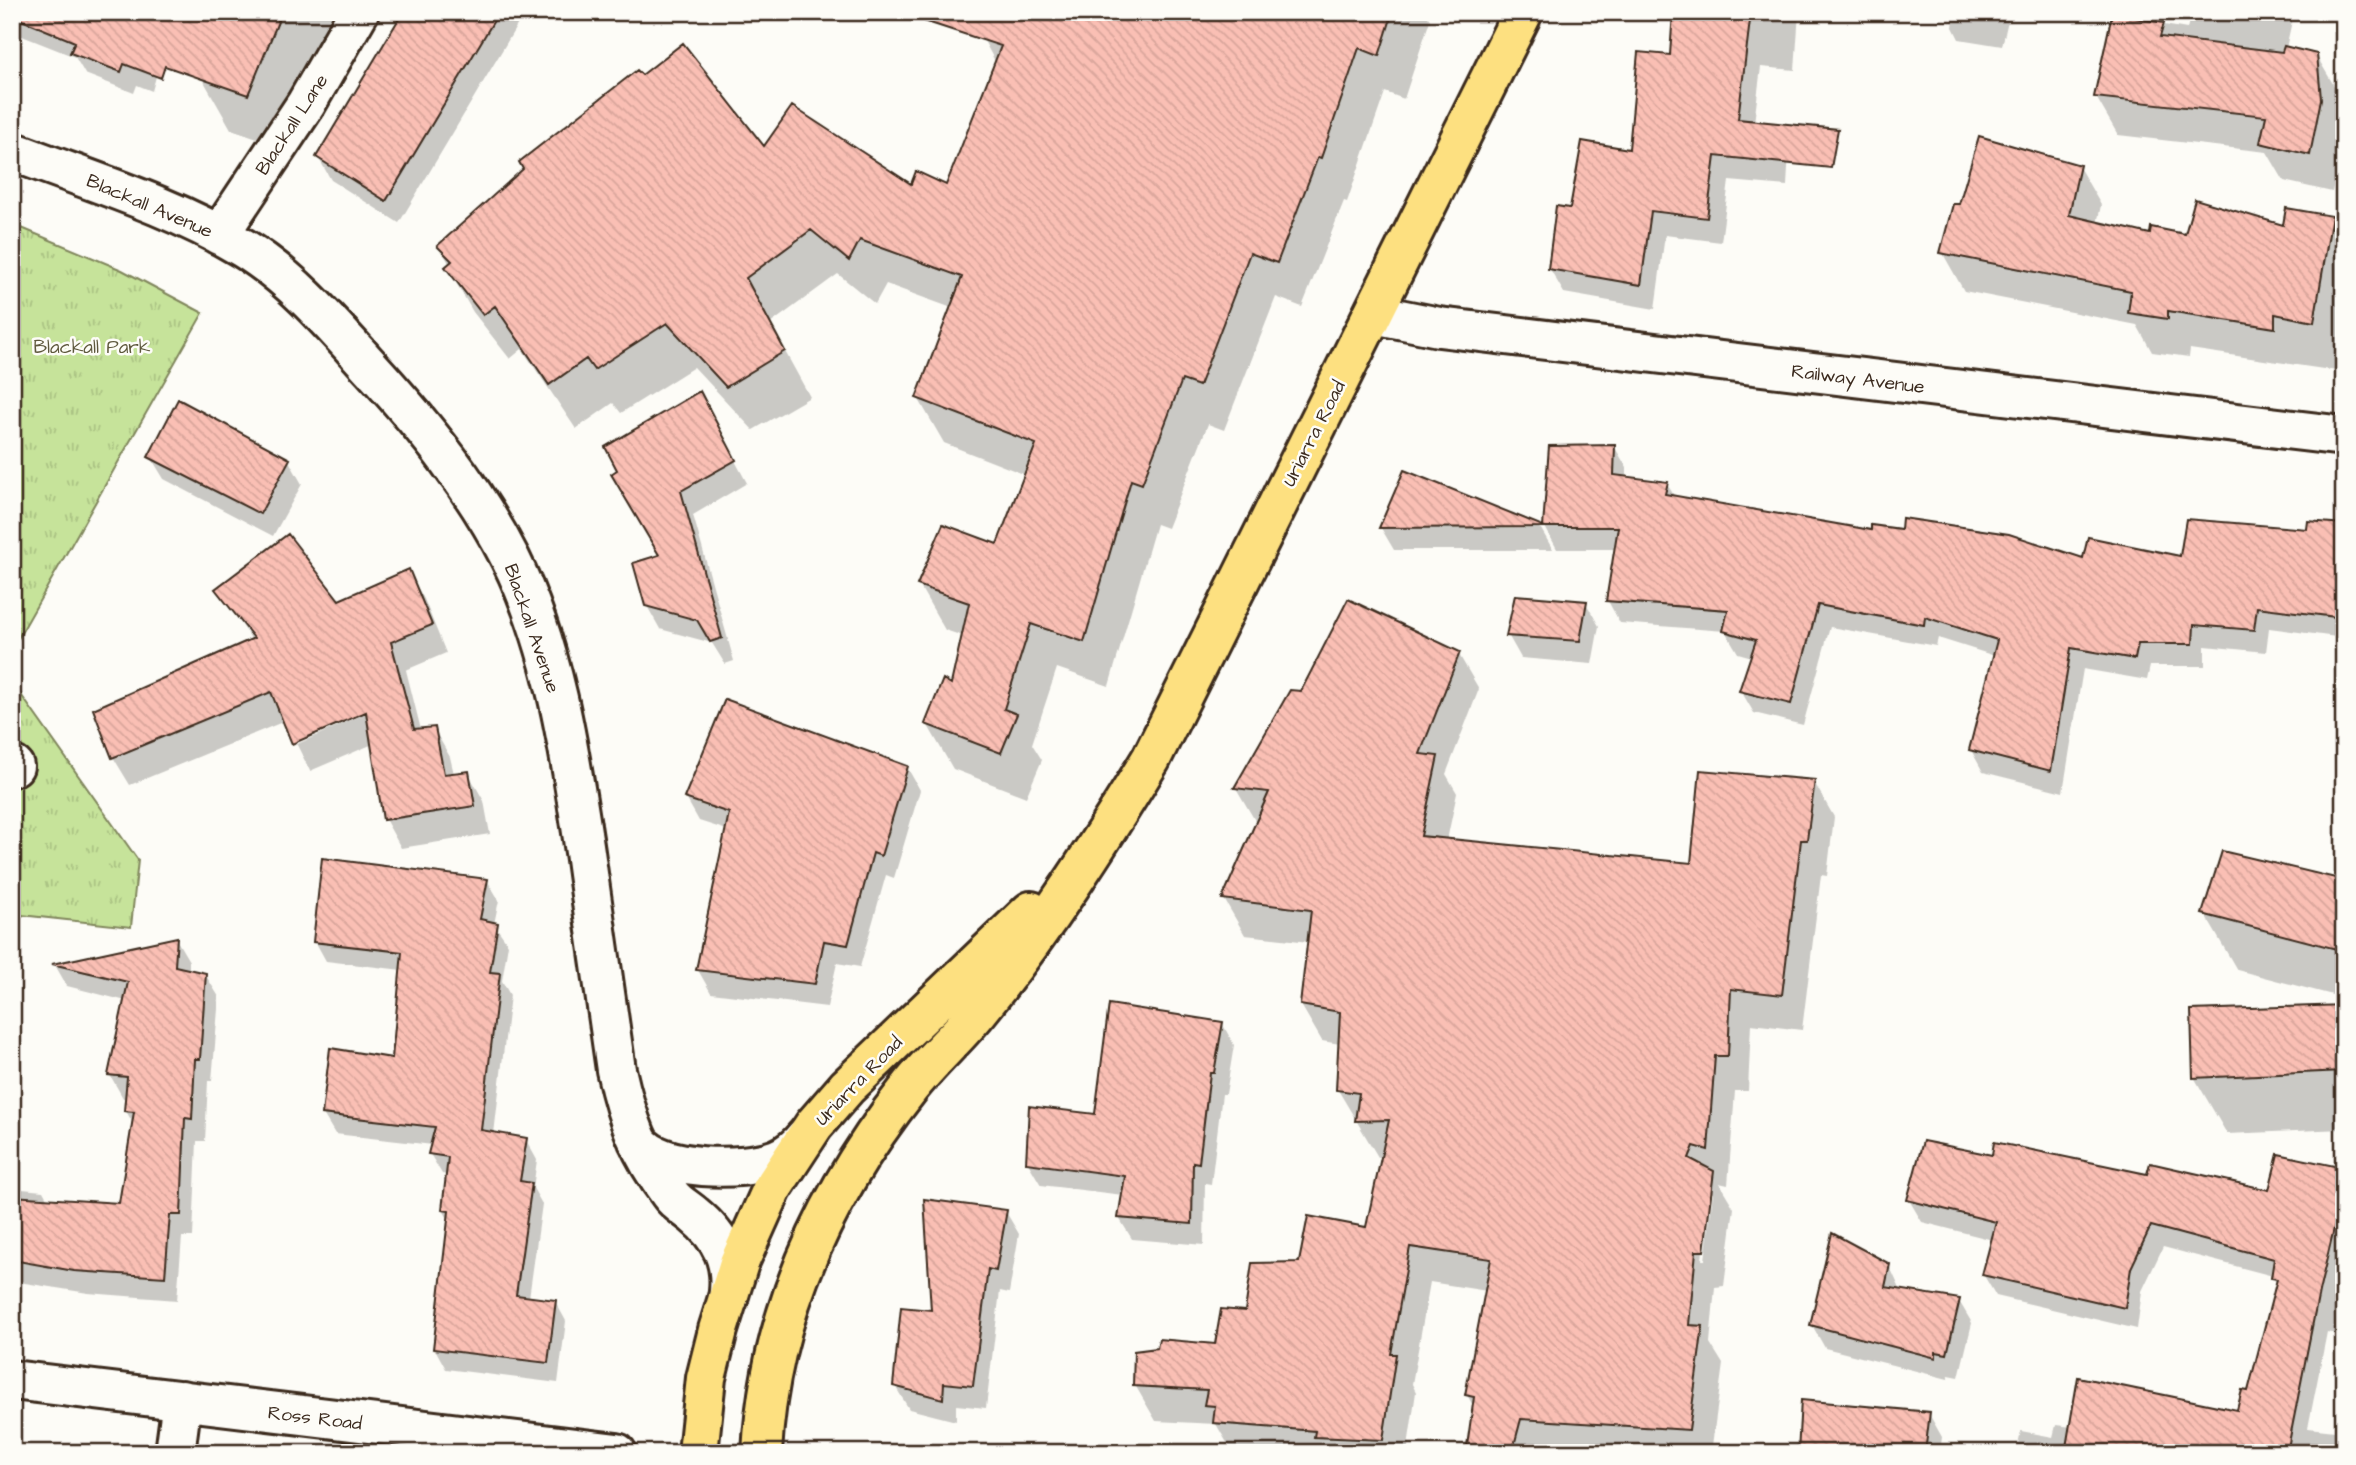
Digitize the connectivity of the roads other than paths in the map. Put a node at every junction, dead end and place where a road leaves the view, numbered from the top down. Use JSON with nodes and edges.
{"nodes":[{"id":1,"x":359,"y":12,"type":"edge"},
{"id":2,"x":1523,"y":12,"type":"edge"},
{"id":3,"x":12,"y":151,"type":"edge"},
{"id":4,"x":219,"y":235,"type":"junction"},
{"id":5,"x":1374,"y":314,"type":"junction"},
{"id":6,"x":2344,"y":436,"type":"edge"},
{"id":7,"x":1096,"y":849,"type":"junction"},
{"id":8,"x":806,"y":1136,"type":"junction"},
{"id":9,"x":638,"y":1141,"type":"junction"},
{"id":10,"x":728,"y":1300,"type":"junction"},
{"id":11,"x":12,"y":1380,"type":"edge"},
{"id":12,"x":182,"y":1400,"type":"junction"},
{"id":13,"x":175,"y":1453,"type":"edge"},
{"id":14,"x":617,"y":1453,"type":"edge"},
{"id":15,"x":698,"y":1453,"type":"edge"},
{"id":16,"x":762,"y":1453,"type":"edge"}],
"edges":[{"from":1,"to":4,"type":"street","name":"Blackall Lane"},
{"from":2,"to":5,"type":"main road","name":"Uriarra Road"},
{"from":3,"to":4,"type":"street","name":"Blackall Avenue"},
{"from":4,"to":9,"type":"street","name":"Blackall Avenue"},
{"from":5,"to":6,"type":"street","name":"Railway Avenue"},
{"from":5,"to":7,"type":"main road","name":"Uriarra Road"},
{"from":7,"to":8,"type":"main road","name":"Uriarra Road"},
{"from":7,"to":16,"type":"main road","name":"Uriarra Road"},
{"from":8,"to":9,"type":"street"},
{"from":8,"to":10,"type":"main road","name":"Uriarra Road"},
{"from":9,"to":10,"type":"street","name":"Blackall Avenue"},
{"from":10,"to":15,"type":"main road","name":"Uriarra Road"},
{"from":11,"to":12,"type":"street","name":"Ross Road"},
{"from":12,"to":13,"type":"street"},
{"from":12,"to":14,"type":"street","name":"Ross Road"}]}
